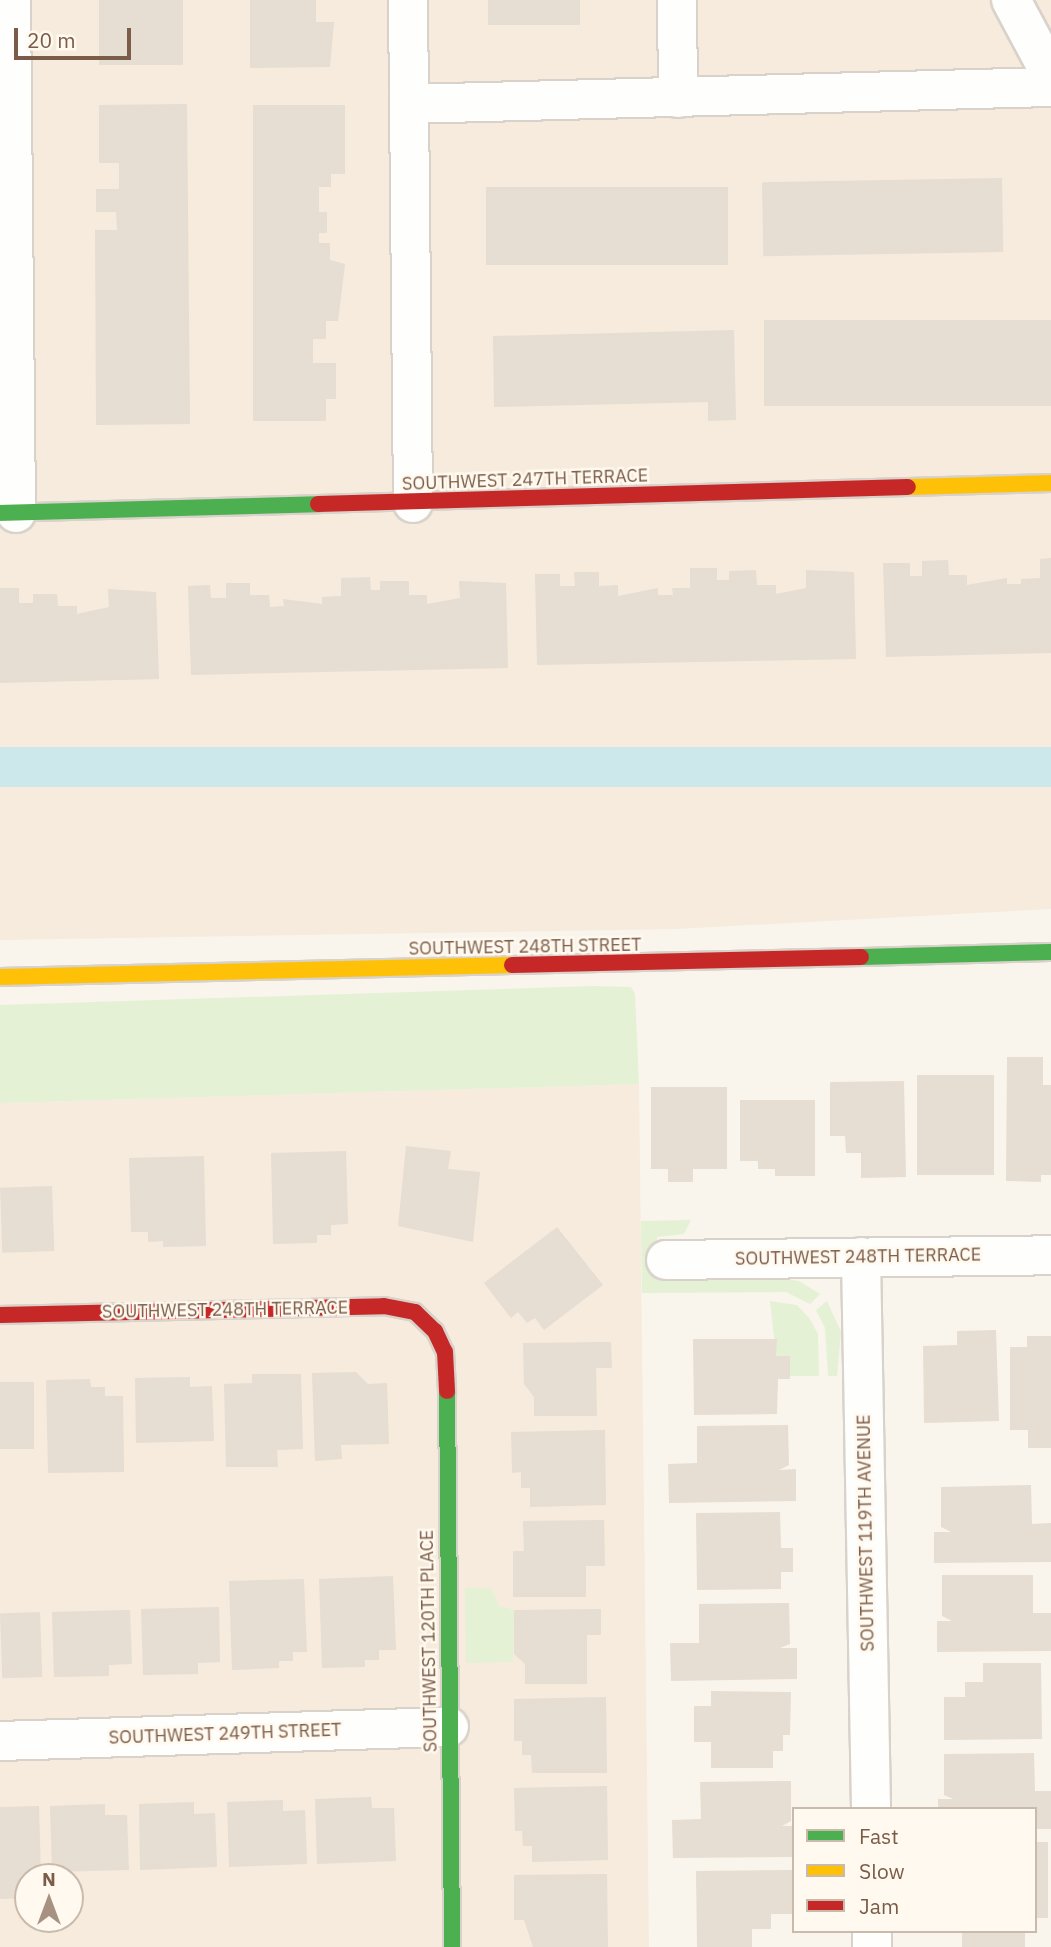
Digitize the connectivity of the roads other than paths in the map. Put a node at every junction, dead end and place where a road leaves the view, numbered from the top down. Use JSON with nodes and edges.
{"nodes":[{"id":1,"x":11,"y":0,"type":"edge"},
{"id":2,"x":408,"y":0,"type":"edge"},
{"id":3,"x":677,"y":0,"type":"edge"},
{"id":4,"x":1011,"y":0,"type":"edge"},
{"id":5,"x":1051,"y":75,"type":"edge"},
{"id":6,"x":1051,"y":87,"type":"edge"},
{"id":7,"x":678,"y":98,"type":"junction"},
{"id":8,"x":409,"y":104,"type":"junction"},
{"id":9,"x":1051,"y":483,"type":"edge"},
{"id":10,"x":412,"y":503,"type":"junction"},
{"id":11,"x":8,"y":513,"type":"edge"},
{"id":12,"x":1051,"y":953,"type":"edge"},
{"id":13,"x":0,"y":977,"type":"edge"},
{"id":14,"x":1051,"y":1255,"type":"edge"},
{"id":15,"x":861,"y":1257,"type":"junction"},
{"id":16,"x":666,"y":1260,"type":"dead end"},
{"id":17,"x":0,"y":1315,"type":"edge"},
{"id":18,"x":438,"y":1336,"type":"joint"},
{"id":19,"x":449,"y":1727,"type":"junction"},
{"id":20,"x":0,"y":1741,"type":"edge"},
{"id":21,"x":871,"y":1807,"type":"edge"},
{"id":22,"x":452,"y":1947,"type":"edge"}],
"edges":[{"from":1,"to":11,"type":"street"},
{"from":2,"to":8,"type":"street"},
{"from":3,"to":7,"type":"street"},
{"from":4,"to":5,"type":"street"},
{"from":6,"to":7,"type":"street"},
{"from":7,"to":8,"type":"street"},
{"from":8,"to":10,"type":"street"},
{"from":9,"to":10,"type":"street","name":"SOUTHWEST 247TH TERRACE"},
{"from":10,"to":11,"type":"street","name":"SOUTHWEST 247TH TERRACE"},
{"from":12,"to":13,"type":"street","name":"SOUTHWEST 248TH STREET"},
{"from":14,"to":15,"type":"street","name":"SOUTHWEST 248TH TERRACE"},
{"from":15,"to":16,"type":"street","name":"SOUTHWEST 248TH TERRACE"},
{"from":15,"to":21,"type":"street","name":"SOUTHWEST 119TH AVENUE"},
{"from":17,"to":18,"type":"street","name":"SOUTHWEST 248TH TERRACE"},
{"from":18,"to":19,"type":"street","name":"SOUTHWEST 120TH PLACE"},
{"from":19,"to":20,"type":"street","name":"SOUTHWEST 249TH STREET"},
{"from":19,"to":22,"type":"street","name":"SOUTHWEST 120TH PLACE"}]}
